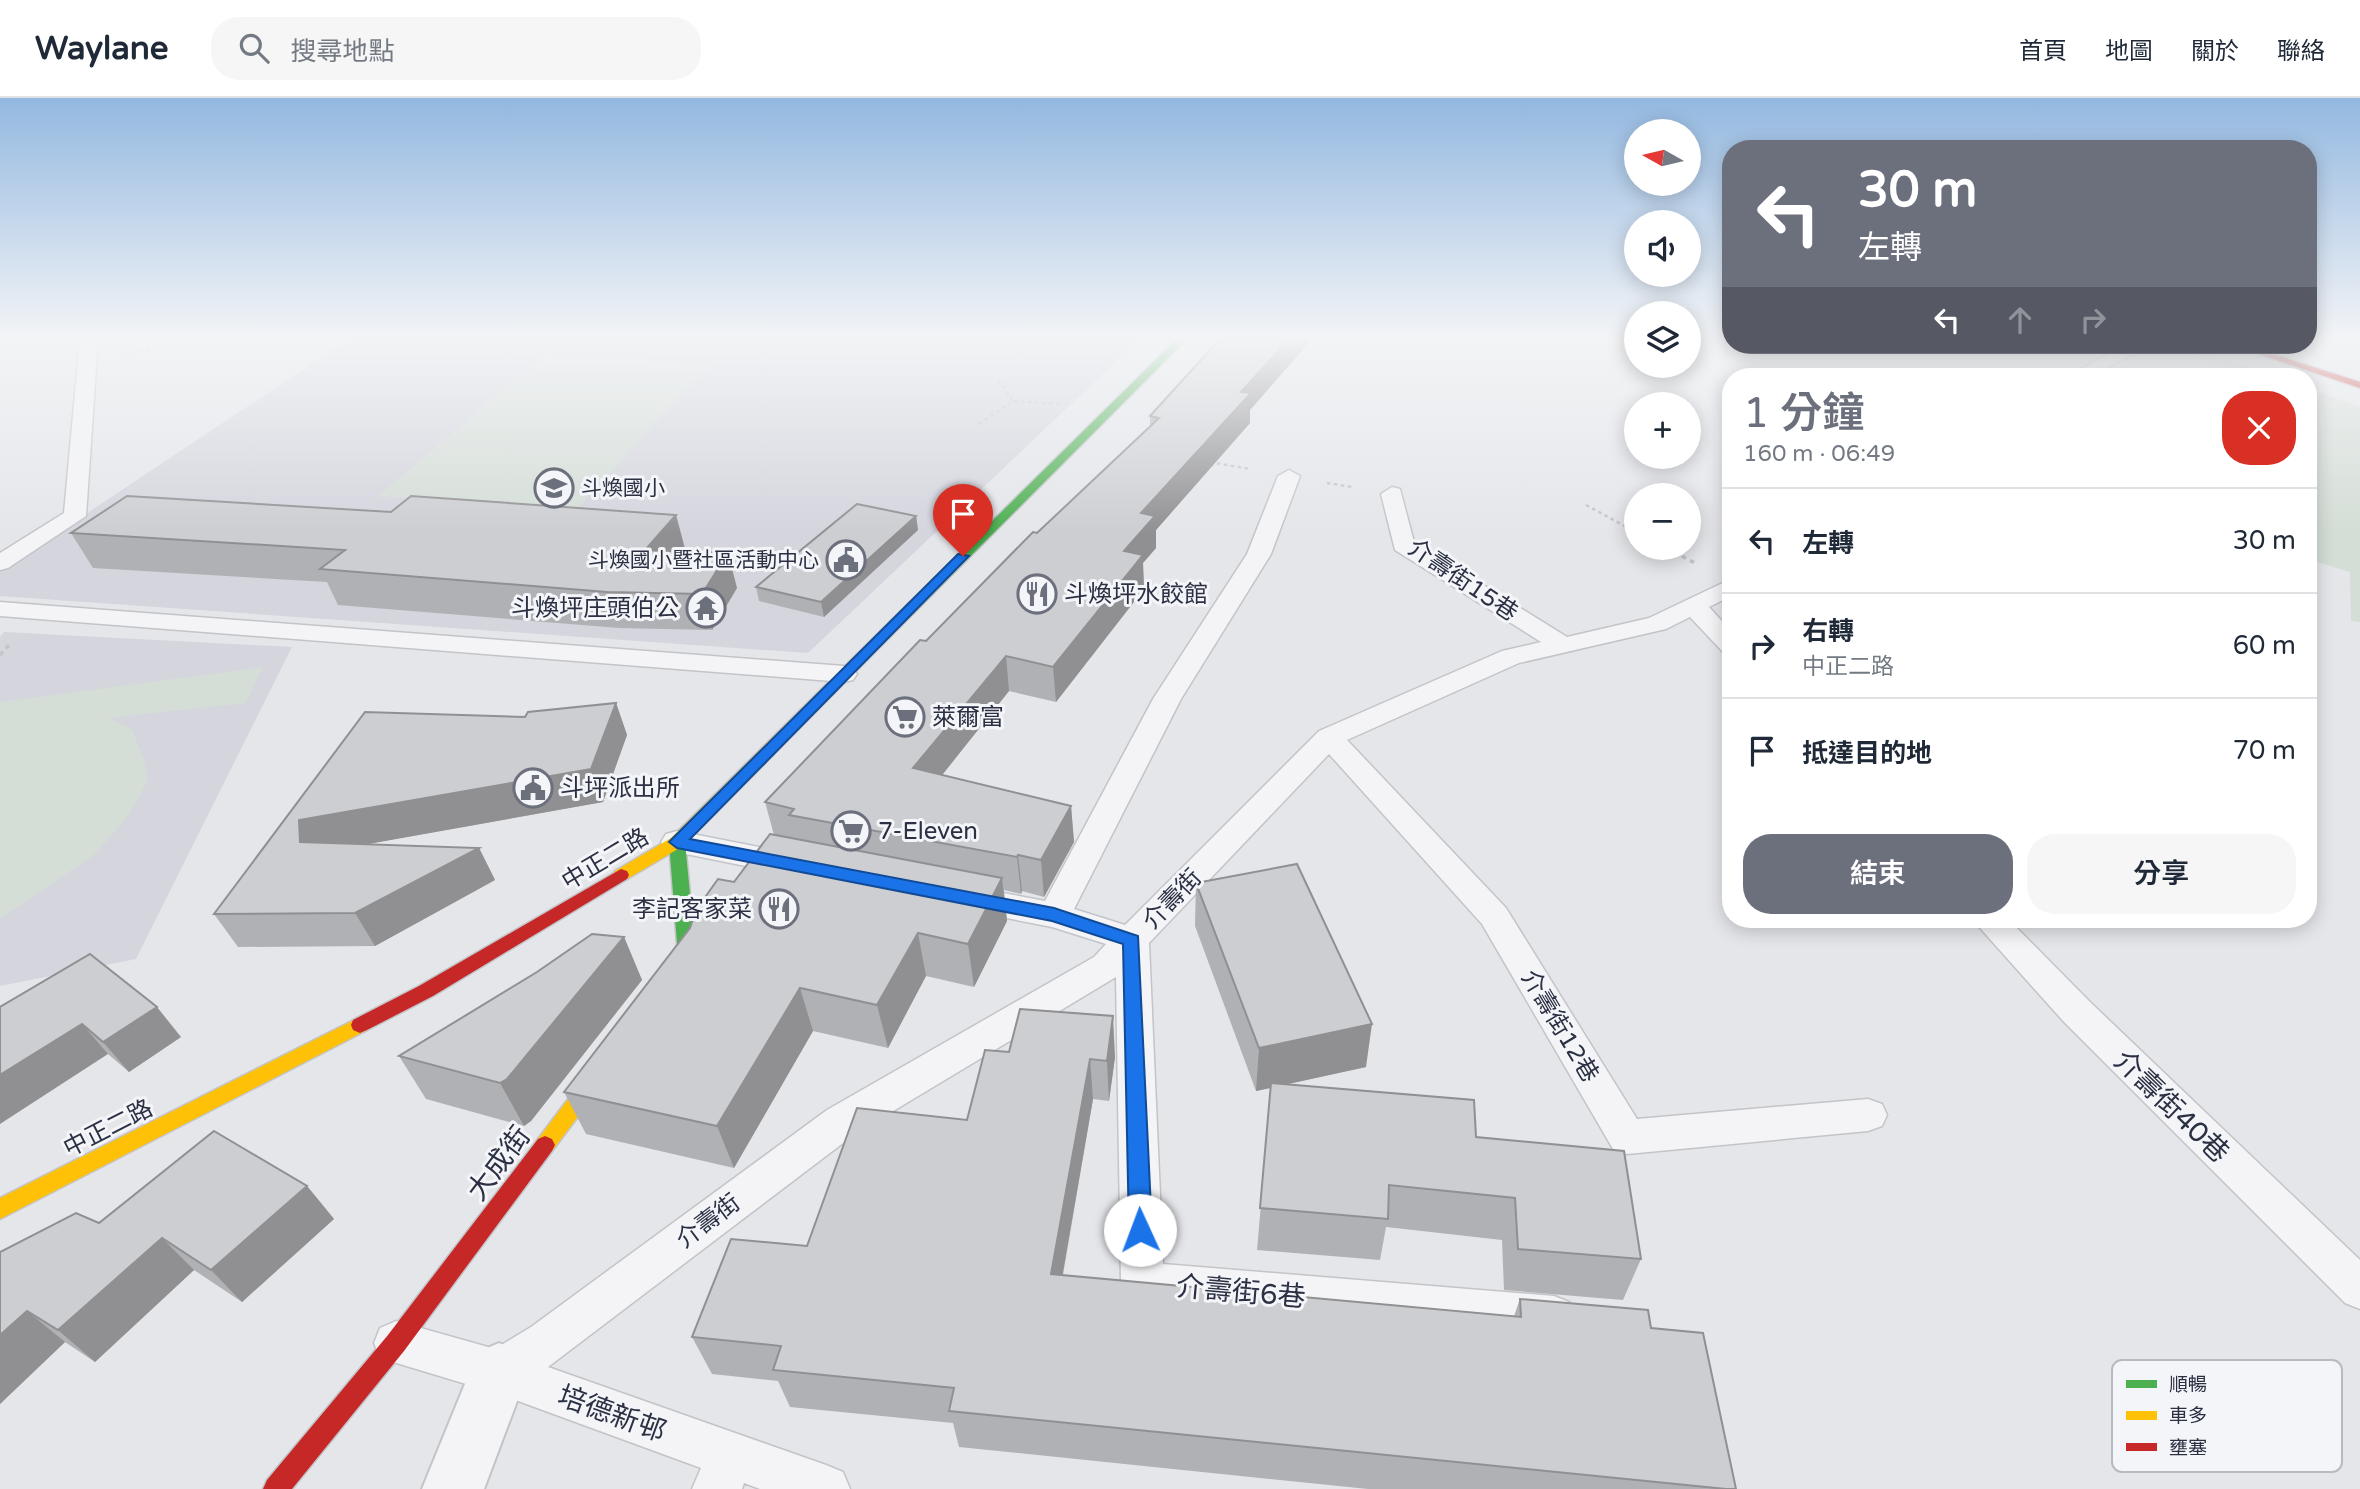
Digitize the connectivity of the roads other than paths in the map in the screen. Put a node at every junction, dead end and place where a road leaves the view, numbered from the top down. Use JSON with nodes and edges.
{"nodes":[{"id":1,"x":84,"y":404,"type":"edge"},
{"id":2,"x":1117,"y":404,"type":"edge"},
{"id":3,"x":1289,"y":476,"type":"road end"},
{"id":4,"x":1392,"y":494,"type":"road end"},
{"id":5,"x":0,"y":563,"type":"edge"},
{"id":6,"x":1722,"y":590,"type":"edge"},
{"id":7,"x":1693,"y":605,"type":"junction"},
{"id":8,"x":0,"y":609,"type":"edge"},
{"id":9,"x":1722,"y":636,"type":"edge"},
{"id":10,"x":1563,"y":645,"type":"junction"},
{"id":11,"x":844,"y":674,"type":"junction"},
{"id":12,"x":1329,"y":737,"type":"junction"},
{"id":13,"x":677,"y":842,"type":"junction"},
{"id":14,"x":825,"y":871,"type":"edge"},
{"id":15,"x":933,"y":891,"type":"edge"},
{"id":16,"x":1054,"y":915,"type":"junction"},
{"id":17,"x":1997,"y":928,"type":"edge"},
{"id":18,"x":1132,"y":940,"type":"junction"},
{"id":19,"x":662,"y":990,"type":"edge"},
{"id":20,"x":612,"y":1056,"type":"edge"},
{"id":21,"x":1868,"y":1115,"type":"dead end"},
{"id":22,"x":0,"y":1209,"type":"edge"},
{"id":23,"x":2360,"y":1289,"type":"edge"},
{"id":24,"x":1597,"y":1321,"type":"edge"},
{"id":25,"x":396,"y":1343,"type":"junction"},
{"id":26,"x":499,"y":1372,"type":"junction"},
{"id":27,"x":725,"y":1472,"type":"edge"},
{"id":28,"x":276,"y":1489,"type":"edge"},
{"id":29,"x":453,"y":1489,"type":"edge"},
{"id":30,"x":826,"y":1489,"type":"edge"}],
"edges":[{"from":1,"to":5,"type":"lane"},
{"from":2,"to":11,"type":"main road","name":"中正二路"},
{"from":3,"to":16,"type":"lane"},
{"from":4,"to":10,"type":"lane","name":"介壽街15巷"},
{"from":6,"to":7,"type":"lane","name":"介壽街"},
{"from":7,"to":9,"type":"lane"},
{"from":7,"to":10,"type":"lane","name":"介壽街"},
{"from":8,"to":11,"type":"lane"},
{"from":10,"to":12,"type":"lane","name":"介壽街"},
{"from":11,"to":13,"type":"main road","name":"中正二路"},
{"from":12,"to":18,"type":"lane","name":"介壽街"},
{"from":12,"to":21,"type":"lane","name":"介壽街12巷"},
{"from":13,"to":14,"type":"lane"},
{"from":13,"to":19,"type":"main road"},
{"from":13,"to":22,"type":"main road","name":"中正二路"},
{"from":15,"to":16,"type":"lane"},
{"from":16,"to":18,"type":"lane"},
{"from":17,"to":23,"type":"lane","name":"介壽街40巷"},
{"from":18,"to":24,"type":"lane","name":"介壽街6巷"},
{"from":18,"to":26,"type":"lane","name":"介壽街"},
{"from":20,"to":25,"type":"main road","name":"大成街"},
{"from":25,"to":26,"type":"lane","name":"培德新邨"},
{"from":25,"to":28,"type":"main road","name":"大成街"},
{"from":26,"to":27,"type":"lane","name":"培德新邨"},
{"from":26,"to":29,"type":"street"},
{"from":27,"to":30,"type":"lane","name":"培德新邨"}]}
